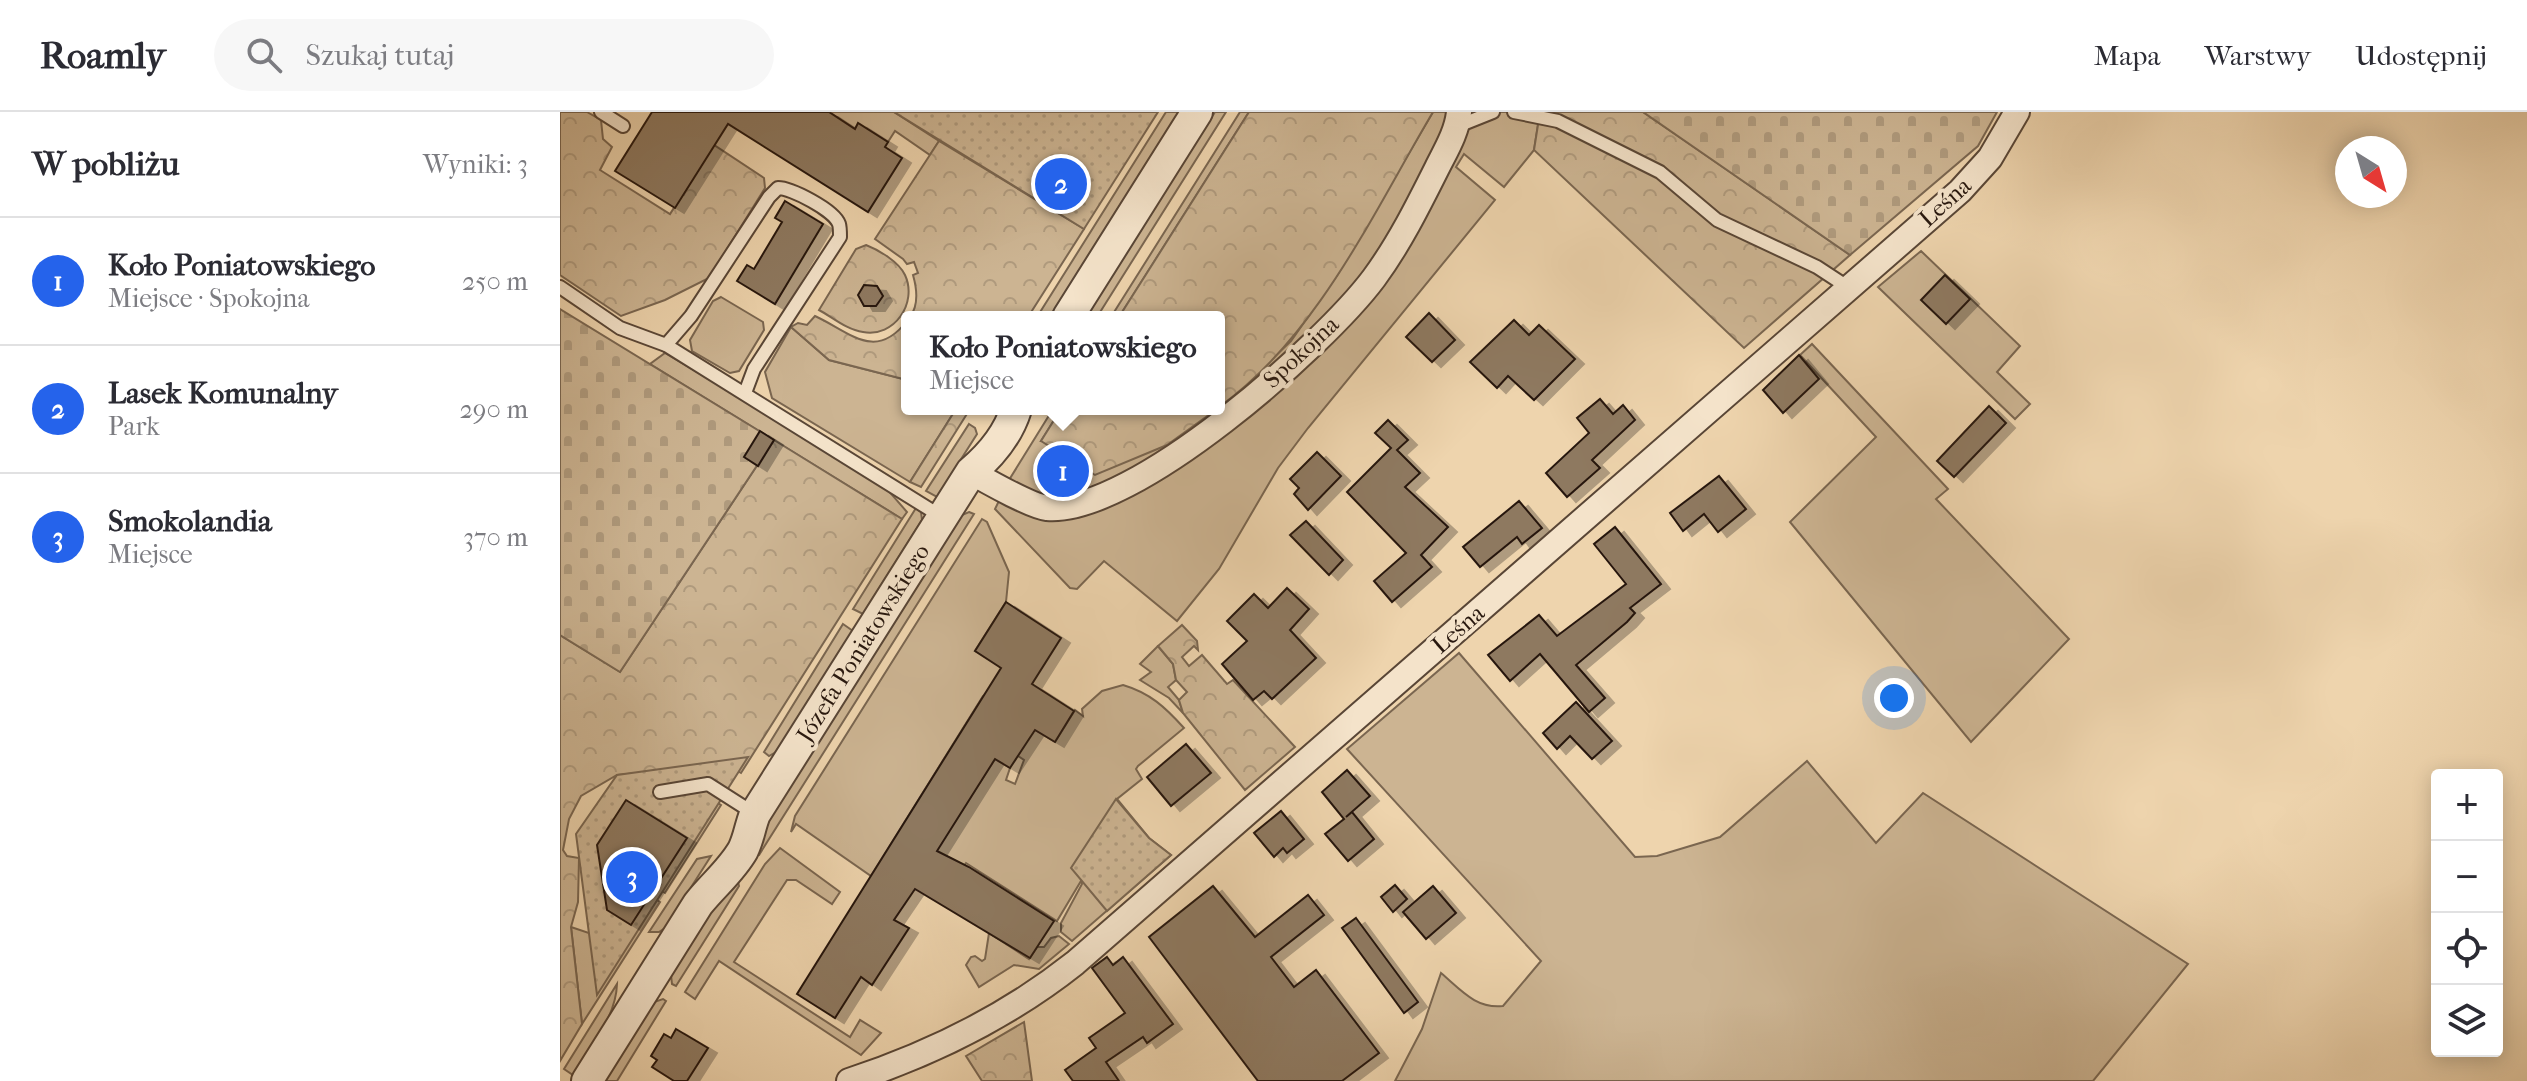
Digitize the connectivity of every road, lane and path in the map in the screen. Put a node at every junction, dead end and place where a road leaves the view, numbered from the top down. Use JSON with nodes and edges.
{"nodes":[{"id":1,"x":601,"y":112,"type":"edge"},
{"id":2,"x":1197,"y":112,"type":"edge"},
{"id":3,"x":1493,"y":112,"type":"edge"},
{"id":4,"x":1514,"y":112,"type":"edge"},
{"id":5,"x":2017,"y":112,"type":"edge"},
{"id":6,"x":1459,"y":119,"type":"edge"},
{"id":7,"x":623,"y":126,"type":"dead end"},
{"id":8,"x":560,"y":287,"type":"edge"},
{"id":9,"x":1849,"y":288,"type":"junction"},
{"id":10,"x":1072,"y":311,"type":"edge"},
{"id":11,"x":666,"y":345,"type":"junction"},
{"id":12,"x":745,"y":393,"type":"junction"},
{"id":13,"x":998,"y":415,"type":"edge"},
{"id":14,"x":1013,"y":415,"type":"edge"},
{"id":15,"x":971,"y":472,"type":"junction"},
{"id":16,"x":942,"y":517,"type":"junction"},
{"id":17,"x":660,"y":792,"type":"dead end"},
{"id":18,"x":755,"y":814,"type":"junction"},
{"id":19,"x":587,"y":1081,"type":"edge"},
{"id":20,"x":849,"y":1081,"type":"edge"}],
"edges":[{"from":1,"to":7,"type":"lane"},
{"from":2,"to":10,"type":"street"},
{"from":3,"to":6,"type":"lane"},
{"from":4,"to":9,"type":"lane"},
{"from":5,"to":9,"type":"street","name":"Leśna"},
{"from":6,"to":15,"type":"street","name":"Spokojna"},
{"from":8,"to":11,"type":"lane"},
{"from":9,"to":20,"type":"street","name":"Leśna"},
{"from":11,"to":12,"type":"lane"},
{"from":11,"to":12,"type":"lane"},
{"from":12,"to":16,"type":"lane"},
{"from":13,"to":15,"type":"street","name":"Józefa Poniatowskiego"},
{"from":14,"to":15,"type":"street","name":"Józefa Poniatowskiego"},
{"from":15,"to":16,"type":"street","name":"Józefa Poniatowskiego"},
{"from":16,"to":18,"type":"street","name":"Józefa Poniatowskiego"},
{"from":17,"to":18,"type":"lane"},
{"from":18,"to":19,"type":"street","name":"Józefa Poniatowskiego"}]}
